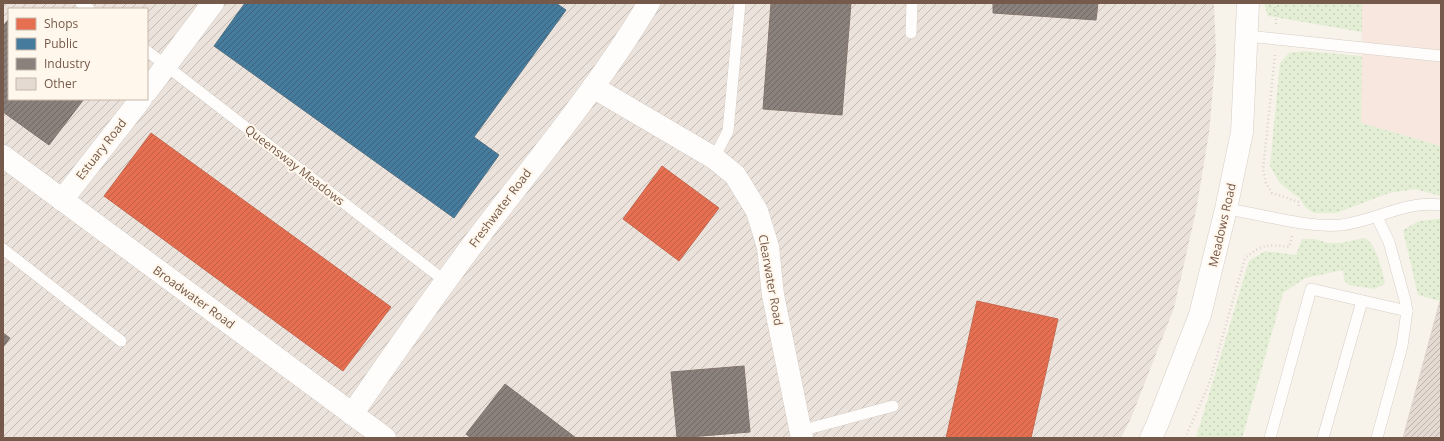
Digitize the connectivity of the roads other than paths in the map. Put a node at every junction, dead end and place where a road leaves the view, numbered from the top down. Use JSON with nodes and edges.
{"nodes":[{"id":1,"x":213,"y":3,"type":"edge"},
{"id":2,"x":650,"y":3,"type":"edge"},
{"id":3,"x":740,"y":3,"type":"edge"},
{"id":4,"x":912,"y":3,"type":"edge"},
{"id":5,"x":1248,"y":3,"type":"edge"},
{"id":6,"x":911,"y":34,"type":"dead end"},
{"id":7,"x":1247,"y":36,"type":"junction"},
{"id":8,"x":148,"y":52,"type":"edge"},
{"id":9,"x":1441,"y":56,"type":"edge"},
{"id":10,"x":166,"y":66,"type":"junction"},
{"id":11,"x":593,"y":87,"type":"junction"},
{"id":12,"x":148,"y":90,"type":"edge"},
{"id":13,"x":140,"y":100,"type":"edge"},
{"id":14,"x":714,"y":158,"type":"junction"},
{"id":15,"x":4,"y":160,"type":"edge"},
{"id":16,"x":62,"y":200,"type":"junction"},
{"id":17,"x":1441,"y":204,"type":"edge"},
{"id":18,"x":1226,"y":209,"type":"junction"},
{"id":19,"x":1377,"y":217,"type":"junction"},
{"id":20,"x":3,"y":249,"type":"edge"},
{"id":21,"x":445,"y":281,"type":"junction"},
{"id":22,"x":1362,"y":301,"type":"junction"},
{"id":23,"x":1407,"y":311,"type":"junction"},
{"id":24,"x":121,"y":341,"type":"dead end"},
{"id":25,"x":893,"y":406,"type":"dead end"},
{"id":26,"x":352,"y":414,"type":"junction"},
{"id":27,"x":801,"y":434,"type":"edge"},
{"id":28,"x":385,"y":438,"type":"edge"},
{"id":29,"x":1151,"y":438,"type":"edge"},
{"id":30,"x":1270,"y":438,"type":"edge"},
{"id":31,"x":1323,"y":438,"type":"edge"},
{"id":32,"x":1377,"y":438,"type":"edge"}],
"edges":[{"from":1,"to":10,"type":"street"},
{"from":2,"to":11,"type":"street","name":"Freshwater Road"},
{"from":3,"to":14,"type":"lane"},
{"from":4,"to":6,"type":"lane"},
{"from":5,"to":7,"type":"street","name":"Meadows Road"},
{"from":7,"to":9,"type":"lane"},
{"from":7,"to":18,"type":"street","name":"Meadows Road"},
{"from":8,"to":10,"type":"lane","name":"Queensway Meadows"},
{"from":10,"to":12,"type":"street"},
{"from":10,"to":21,"type":"lane","name":"Queensway Meadows"},
{"from":11,"to":14,"type":"street","name":"Clearwater Road"},
{"from":11,"to":21,"type":"street","name":"Freshwater Road"},
{"from":13,"to":16,"type":"street","name":"Estuary Road"},
{"from":14,"to":27,"type":"street","name":"Clearwater Road"},
{"from":15,"to":16,"type":"street","name":"Broadwater Road"},
{"from":16,"to":26,"type":"street","name":"Broadwater Road"},
{"from":17,"to":19,"type":"lane"},
{"from":18,"to":19,"type":"lane"},
{"from":18,"to":29,"type":"street","name":"Meadows Road"},
{"from":19,"to":23,"type":"lane"},
{"from":20,"to":24,"type":"lane"},
{"from":21,"to":26,"type":"street","name":"Freshwater Road"},
{"from":22,"to":23,"type":"lane"},
{"from":22,"to":30,"type":"lane"},
{"from":22,"to":31,"type":"lane"},
{"from":23,"to":32,"type":"lane"},
{"from":25,"to":27,"type":"lane"},
{"from":26,"to":28,"type":"street","name":"Broadwater Road"}]}
